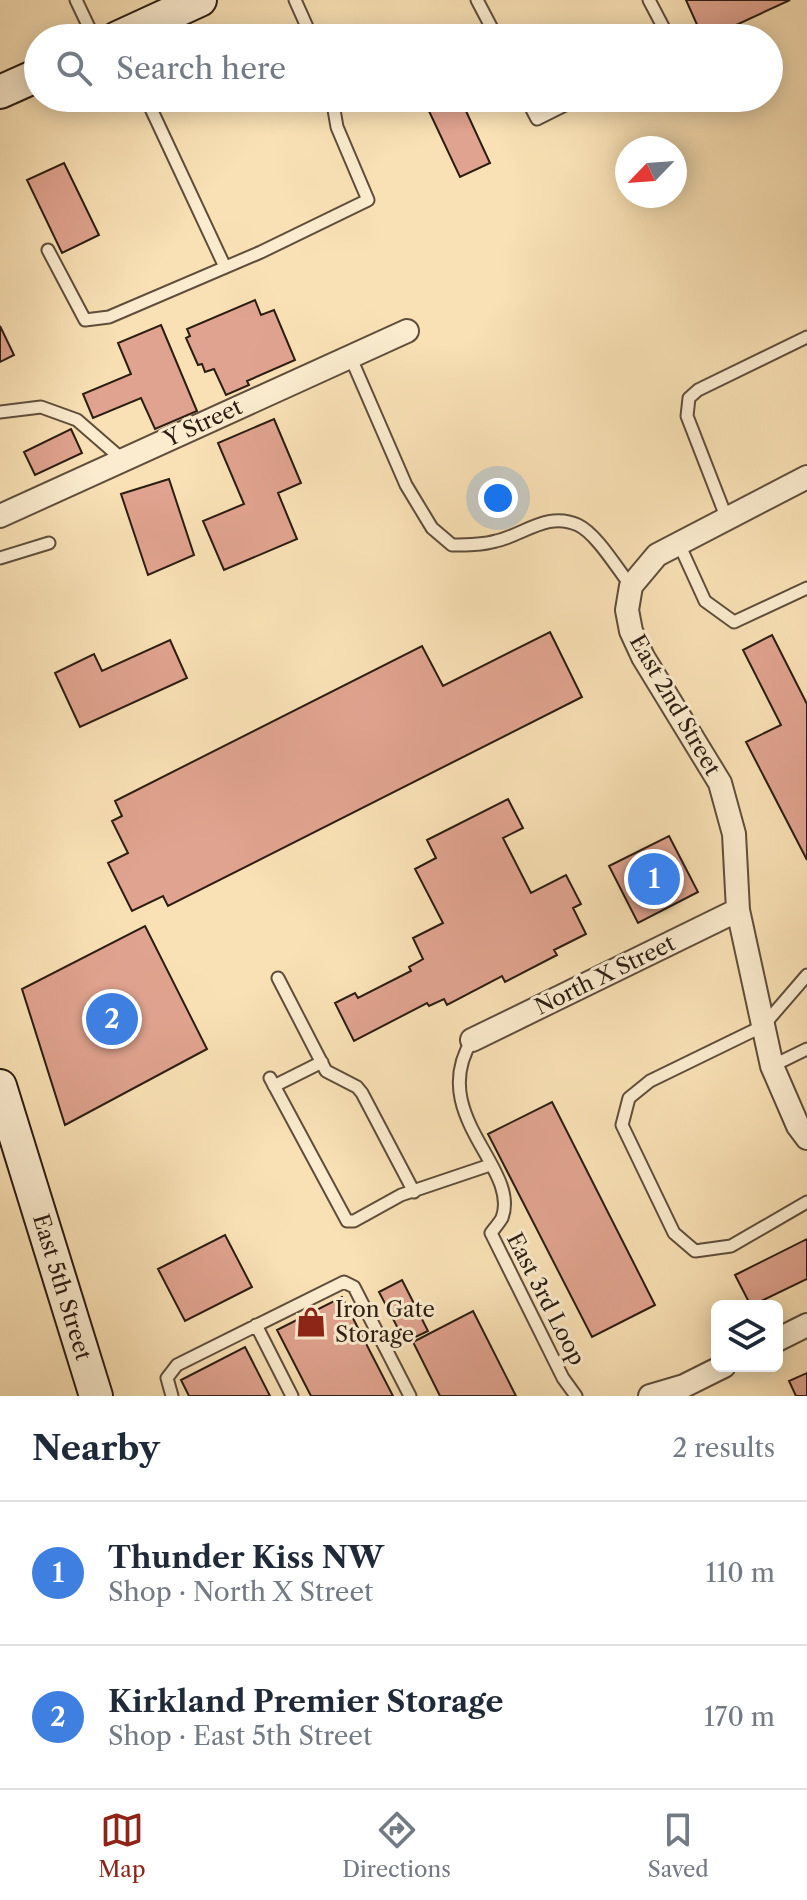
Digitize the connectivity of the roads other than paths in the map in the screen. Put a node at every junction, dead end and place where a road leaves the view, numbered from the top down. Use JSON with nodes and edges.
{"nodes":[{"id":1,"x":76,"y":0,"type":"edge"},
{"id":2,"x":200,"y":0,"type":"edge"},
{"id":3,"x":295,"y":0,"type":"edge"},
{"id":4,"x":477,"y":0,"type":"edge"},
{"id":5,"x":649,"y":0,"type":"edge"},
{"id":6,"x":87,"y":24,"type":"edge"},
{"id":7,"x":148,"y":24,"type":"edge"},
{"id":8,"x":306,"y":24,"type":"edge"},
{"id":9,"x":490,"y":24,"type":"edge"},
{"id":10,"x":662,"y":24,"type":"edge"},
{"id":11,"x":24,"y":81,"type":"edge"},
{"id":12,"x":0,"y":92,"type":"edge"},
{"id":13,"x":153,"y":112,"type":"edge"},
{"id":14,"x":335,"y":112,"type":"edge"},
{"id":15,"x":533,"y":112,"type":"edge"},
{"id":16,"x":551,"y":112,"type":"edge"},
{"id":17,"x":48,"y":250,"type":"dead end"},
{"id":18,"x":225,"y":267,"type":"junction"},
{"id":19,"x":407,"y":331,"type":"dead end"},
{"id":20,"x":807,"y":337,"type":"edge"},
{"id":21,"x":350,"y":356,"type":"junction"},
{"id":22,"x":0,"y":412,"type":"edge"},
{"id":23,"x":123,"y":460,"type":"junction"},
{"id":24,"x":806,"y":480,"type":"edge"},
{"id":25,"x":0,"y":516,"type":"edge"},
{"id":26,"x":727,"y":519,"type":"junction"},
{"id":27,"x":49,"y":543,"type":"dead end"},
{"id":28,"x":679,"y":544,"type":"junction"},
{"id":29,"x":0,"y":558,"type":"edge"},
{"id":30,"x":631,"y":586,"type":"junction"},
{"id":31,"x":807,"y":588,"type":"edge"},
{"id":32,"x":738,"y":910,"type":"junction"},
{"id":33,"x":807,"y":975,"type":"edge"},
{"id":34,"x":278,"y":978,"type":"dead end"},
{"id":35,"x":763,"y":1026,"type":"junction"},
{"id":36,"x":472,"y":1040,"type":"joint"},
{"id":37,"x":807,"y":1049,"type":"edge"},
{"id":38,"x":322,"y":1062,"type":"junction"},
{"id":39,"x":772,"y":1066,"type":"junction"},
{"id":40,"x":0,"y":1086,"type":"edge"},
{"id":41,"x":807,"y":1138,"type":"edge"},
{"id":42,"x":490,"y":1165,"type":"junction"},
{"id":43,"x":414,"y":1192,"type":"junction"},
{"id":44,"x":807,"y":1202,"type":"edge"},
{"id":45,"x":256,"y":1325,"type":"junction"},
{"id":46,"x":807,"y":1325,"type":"edge"},
{"id":47,"x":783,"y":1337,"type":"edge"},
{"id":48,"x":712,"y":1372,"type":"edge"},
{"id":49,"x":96,"y":1396,"type":"edge"},
{"id":50,"x":172,"y":1396,"type":"edge"},
{"id":51,"x":292,"y":1396,"type":"edge"},
{"id":52,"x":410,"y":1396,"type":"edge"},
{"id":53,"x":576,"y":1396,"type":"edge"},
{"id":54,"x":650,"y":1396,"type":"edge"}],
"edges":[{"from":1,"to":6,"type":"lane"},
{"from":2,"to":7,"type":"street"},
{"from":3,"to":8,"type":"lane"},
{"from":4,"to":9,"type":"lane"},
{"from":5,"to":10,"type":"lane"},
{"from":11,"to":12,"type":"street"},
{"from":13,"to":18,"type":"lane"},
{"from":14,"to":18,"type":"lane"},
{"from":15,"to":16,"type":"lane"},
{"from":17,"to":18,"type":"lane"},
{"from":19,"to":21,"type":"street","name":"Y Street"},
{"from":20,"to":26,"type":"lane"},
{"from":21,"to":23,"type":"street","name":"Y Street"},
{"from":21,"to":30,"type":"lane"},
{"from":22,"to":23,"type":"lane"},
{"from":23,"to":25,"type":"street","name":"Y Street"},
{"from":24,"to":26,"type":"street"},
{"from":26,"to":28,"type":"street"},
{"from":27,"to":29,"type":"lane"},
{"from":28,"to":30,"type":"street"},
{"from":28,"to":31,"type":"lane"},
{"from":30,"to":32,"type":"street","name":"East 2nd Street"},
{"from":32,"to":35,"type":"street","name":"East 2nd Street"},
{"from":32,"to":36,"type":"street","name":"North X Street"},
{"from":33,"to":35,"type":"lane"},
{"from":34,"to":38,"type":"lane"},
{"from":35,"to":39,"type":"street","name":"East 2nd Street"},
{"from":35,"to":44,"type":"lane"},
{"from":36,"to":42,"type":"lane","name":"East 3rd Loop"},
{"from":37,"to":39,"type":"lane"},
{"from":38,"to":43,"type":"lane"},
{"from":38,"to":43,"type":"lane"},
{"from":39,"to":41,"type":"street","name":"East 2nd Street"},
{"from":40,"to":49,"type":"street","name":"East 5th Street"},
{"from":42,"to":43,"type":"lane"},
{"from":42,"to":53,"type":"lane","name":"East 3rd Loop"},
{"from":45,"to":50,"type":"lane"},
{"from":45,"to":51,"type":"lane"},
{"from":45,"to":52,"type":"lane"},
{"from":46,"to":47,"type":"street"},
{"from":48,"to":54,"type":"street"}]}
